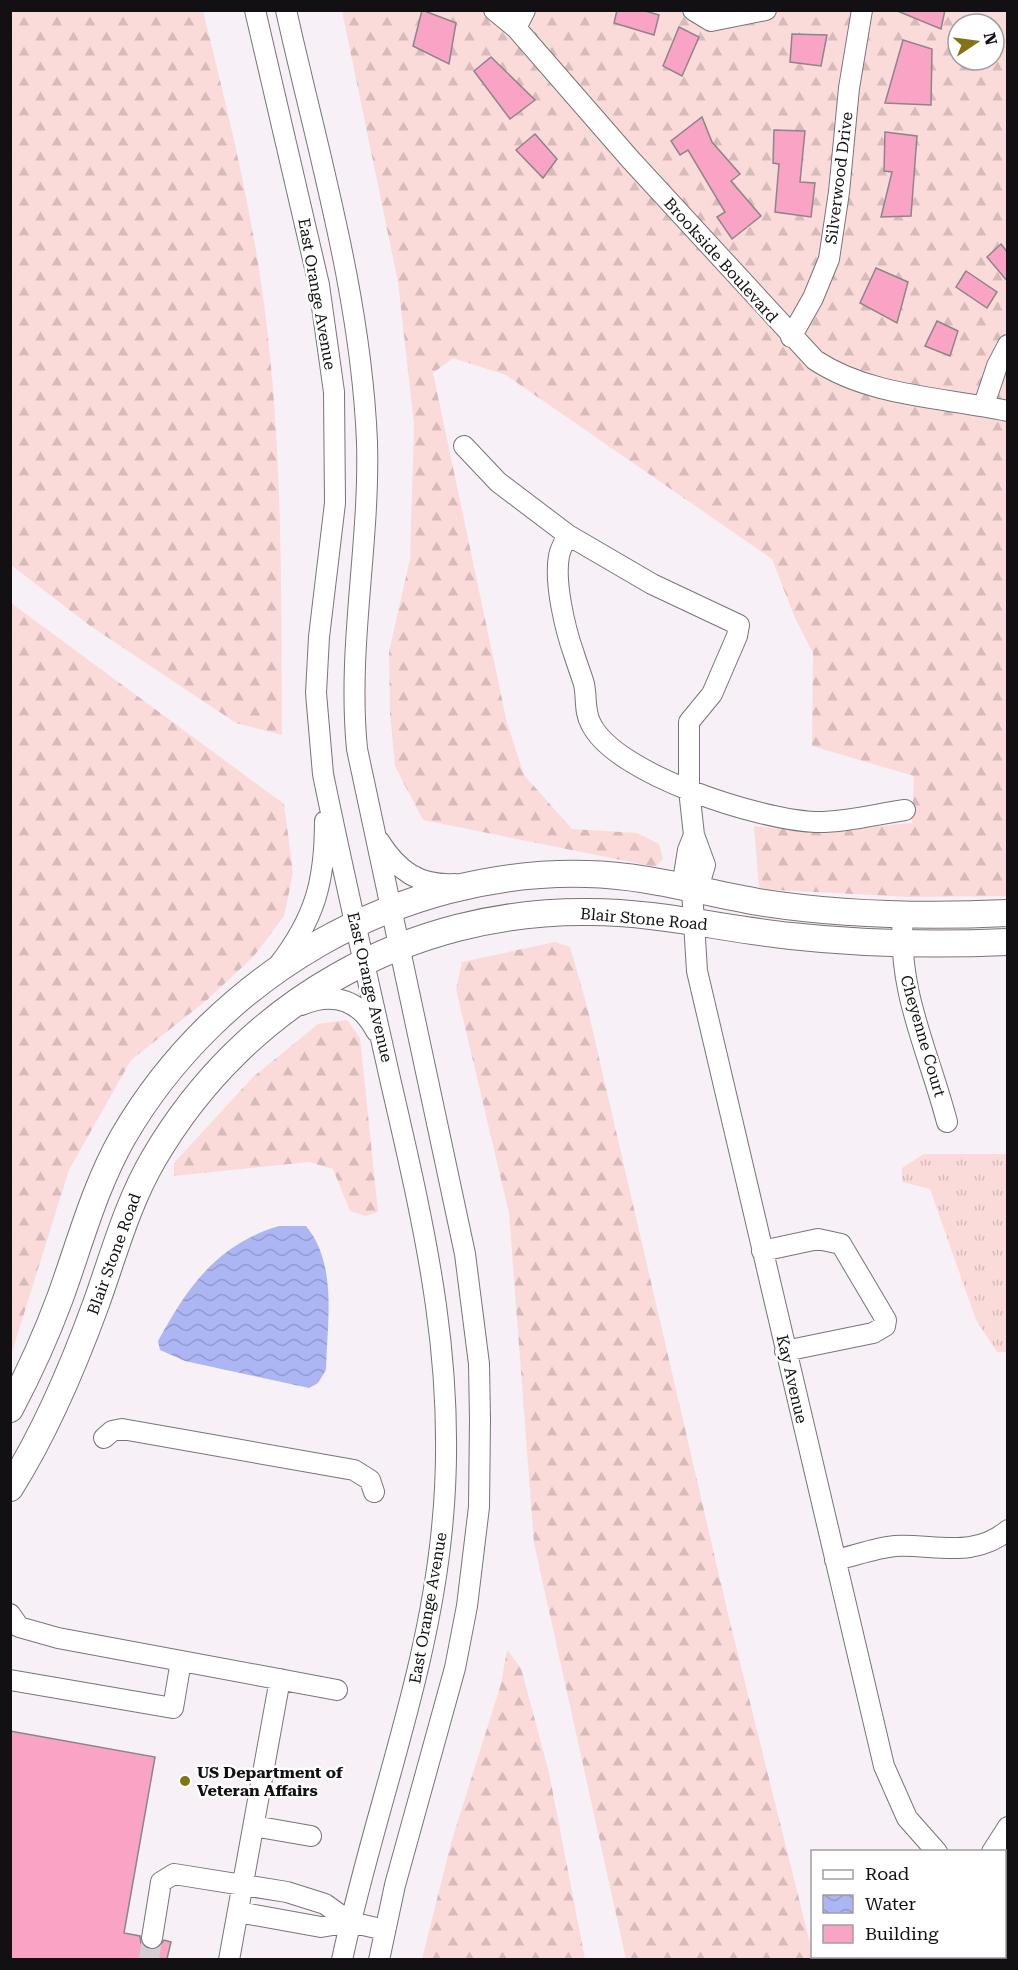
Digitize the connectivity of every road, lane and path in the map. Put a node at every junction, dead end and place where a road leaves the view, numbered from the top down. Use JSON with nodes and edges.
{"nodes":[{"id":1,"x":255,"y":10,"type":"edge"},
{"id":2,"x":286,"y":10,"type":"edge"},
{"id":3,"x":494,"y":10,"type":"edge"},
{"id":4,"x":525,"y":10,"type":"edge"},
{"id":5,"x":693,"y":10,"type":"edge"},
{"id":6,"x":766,"y":10,"type":"edge"},
{"id":7,"x":861,"y":11,"type":"edge"},
{"id":8,"x":516,"y":28,"type":"junction"},
{"id":9,"x":791,"y":337,"type":"junction"},
{"id":10,"x":1008,"y":345,"type":"edge"},
{"id":11,"x":984,"y":405,"type":"junction"},
{"id":12,"x":1008,"y":411,"type":"edge"},
{"id":13,"x":464,"y":446,"type":"dead end"},
{"id":14,"x":568,"y":535,"type":"junction"},
{"id":15,"x":323,"y":774,"type":"junction"},
{"id":16,"x":689,"y":790,"type":"junction"},
{"id":17,"x":905,"y":810,"type":"dead end"},
{"id":18,"x":374,"y":833,"type":"junction"},
{"id":19,"x":482,"y":883,"type":"junction"},
{"id":20,"x":692,"y":890,"type":"junction"},
{"id":21,"x":391,"y":910,"type":"junction"},
{"id":22,"x":1008,"y":913,"type":"edge"},
{"id":23,"x":903,"y":914,"type":"junction"},
{"id":24,"x":693,"y":922,"type":"junction"},
{"id":25,"x":356,"y":923,"type":"junction"},
{"id":26,"x":1008,"y":942,"type":"edge"},
{"id":27,"x":901,"y":943,"type":"junction"},
{"id":28,"x":399,"y":945,"type":"junction"},
{"id":29,"x":364,"y":961,"type":"junction"},
{"id":30,"x":272,"y":973,"type":"junction"},
{"id":31,"x":280,"y":1015,"type":"junction"},
{"id":32,"x":382,"y":1041,"type":"junction"},
{"id":33,"x":947,"y":1122,"type":"dead end"},
{"id":34,"x":762,"y":1251,"type":"junction"},
{"id":35,"x":785,"y":1351,"type":"junction"},
{"id":36,"x":10,"y":1410,"type":"edge"},
{"id":37,"x":104,"y":1438,"type":"dead end"},
{"id":38,"x":10,"y":1488,"type":"edge"},
{"id":39,"x":374,"y":1492,"type":"dead end"},
{"id":40,"x":1008,"y":1530,"type":"edge"},
{"id":41,"x":835,"y":1560,"type":"junction"},
{"id":42,"x":13,"y":1626,"type":"edge"},
{"id":43,"x":181,"y":1661,"type":"junction"},
{"id":44,"x":280,"y":1679,"type":"junction"},
{"id":45,"x":10,"y":1680,"type":"edge"},
{"id":46,"x":337,"y":1690,"type":"dead end"},
{"id":47,"x":254,"y":1826,"type":"junction"},
{"id":48,"x":1008,"y":1827,"type":"edge"},
{"id":49,"x":310,"y":1836,"type":"dead end"},
{"id":50,"x":935,"y":1850,"type":"edge"},
{"id":51,"x":993,"y":1850,"type":"edge"},
{"id":52,"x":243,"y":1884,"type":"junction"},
{"id":53,"x":238,"y":1912,"type":"junction"},
{"id":54,"x":350,"y":1922,"type":"junction"},
{"id":55,"x":385,"y":1930,"type":"junction"},
{"id":56,"x":152,"y":1938,"type":"tunnel mouth"},
{"id":57,"x":229,"y":1959,"type":"edge"},
{"id":58,"x":342,"y":1959,"type":"edge"},
{"id":59,"x":379,"y":1959,"type":"edge"}],
"edges":[{"from":1,"to":15,"type":"street","name":"East Orange Avenue"},
{"from":2,"to":18,"type":"street","name":"East Orange Avenue"},
{"from":3,"to":8,"type":"street","name":"Brookside Boulevard"},
{"from":4,"to":8,"type":"street"},
{"from":5,"to":6,"type":"street"},
{"from":7,"to":9,"type":"street","name":"Silverwood Drive"},
{"from":8,"to":9,"type":"street","name":"Brookside Boulevard"},
{"from":9,"to":11,"type":"street","name":"Brookside Boulevard"},
{"from":10,"to":11,"type":"street"},
{"from":11,"to":12,"type":"street","name":"Brookside Boulevard"},
{"from":13,"to":14,"type":"street"},
{"from":14,"to":16,"type":"street"},
{"from":14,"to":16,"type":"street"},
{"from":15,"to":25,"type":"street","name":"East Orange Avenue"},
{"from":15,"to":30,"type":"street"},
{"from":16,"to":17,"type":"street"},
{"from":16,"to":20,"type":"street","name":"Kay Avenue"},
{"from":18,"to":19,"type":"street"},
{"from":18,"to":21,"type":"street","name":"East Orange Avenue"},
{"from":19,"to":20,"type":"main road","name":"Blair Stone Road"},
{"from":19,"to":21,"type":"main road","name":"Blair Stone Road"},
{"from":20,"to":23,"type":"main road","name":"Blair Stone Road"},
{"from":20,"to":24,"type":"street","name":"Kay Avenue"},
{"from":21,"to":25,"type":"main road","name":"Blair Stone Road"},
{"from":21,"to":28,"type":"street","name":"East Orange Avenue"},
{"from":22,"to":23,"type":"main road","name":"Blair Stone Road"},
{"from":23,"to":27,"type":"street","name":"Cheyenne Court"},
{"from":24,"to":27,"type":"main road","name":"Blair Stone Road"},
{"from":24,"to":28,"type":"main road","name":"Blair Stone Road"},
{"from":24,"to":34,"type":"street","name":"Kay Avenue"},
{"from":25,"to":29,"type":"street","name":"East Orange Avenue"},
{"from":25,"to":30,"type":"main road","name":"Blair Stone Road"},
{"from":26,"to":27,"type":"main road","name":"Blair Stone Road"},
{"from":27,"to":33,"type":"street","name":"Cheyenne Court"},
{"from":28,"to":29,"type":"main road","name":"Blair Stone Road"},
{"from":28,"to":55,"type":"street","name":"East Orange Avenue"},
{"from":29,"to":31,"type":"main road","name":"Blair Stone Road"},
{"from":29,"to":32,"type":"street","name":"East Orange Avenue"},
{"from":30,"to":36,"type":"main road","name":"Blair Stone Road"},
{"from":31,"to":32,"type":"street"},
{"from":31,"to":38,"type":"main road","name":"Blair Stone Road"},
{"from":32,"to":54,"type":"street","name":"East Orange Avenue"},
{"from":34,"to":35,"type":"street","name":"Kay Avenue"},
{"from":34,"to":35,"type":"street"},
{"from":35,"to":41,"type":"street","name":"Kay Avenue"},
{"from":37,"to":39,"type":"street"},
{"from":40,"to":41,"type":"street"},
{"from":41,"to":50,"type":"street","name":"Kay Avenue"},
{"from":42,"to":43,"type":"street"},
{"from":43,"to":44,"type":"street"},
{"from":43,"to":45,"type":"street"},
{"from":44,"to":46,"type":"street"},
{"from":44,"to":47,"type":"street"},
{"from":47,"to":49,"type":"street"},
{"from":47,"to":52,"type":"street"},
{"from":48,"to":51,"type":"street"},
{"from":52,"to":53,"type":"street"},
{"from":52,"to":54,"type":"street"},
{"from":52,"to":56,"type":"street"},
{"from":53,"to":54,"type":"street"},
{"from":53,"to":57,"type":"street"},
{"from":54,"to":55,"type":"street"},
{"from":54,"to":58,"type":"street","name":"East Orange Avenue"},
{"from":55,"to":59,"type":"street","name":"East Orange Avenue"}]}
